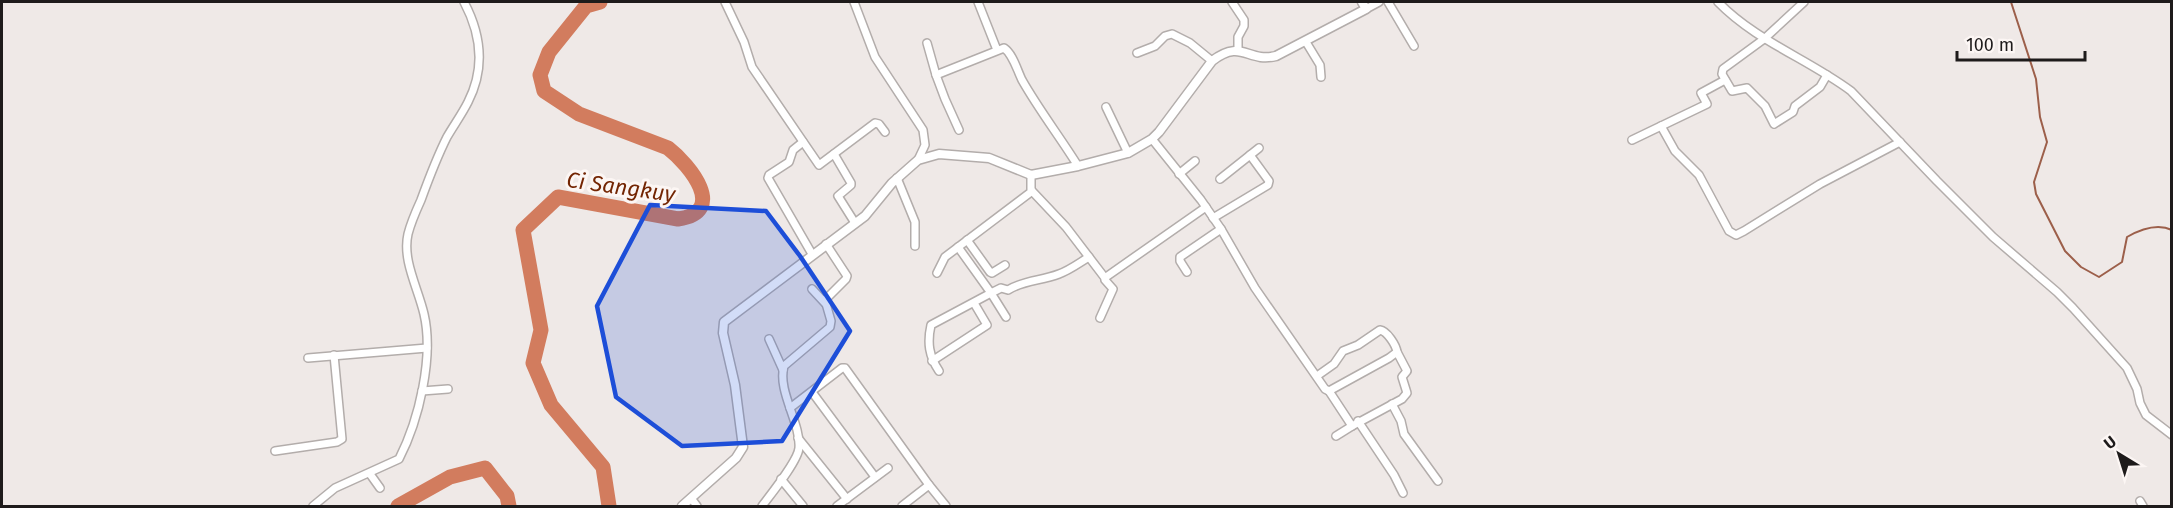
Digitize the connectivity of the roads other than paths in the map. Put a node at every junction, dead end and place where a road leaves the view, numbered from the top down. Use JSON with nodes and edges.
{"nodes":[{"id":1,"x":464,"y":2,"type":"edge"},
{"id":2,"x":725,"y":2,"type":"edge"},
{"id":3,"x":854,"y":2,"type":"edge"},
{"id":4,"x":978,"y":2,"type":"edge"},
{"id":5,"x":1232,"y":2,"type":"edge"},
{"id":6,"x":1379,"y":2,"type":"edge"},
{"id":7,"x":1388,"y":2,"type":"edge"},
{"id":8,"x":1718,"y":2,"type":"edge"},
{"id":9,"x":1804,"y":2,"type":"edge"},
{"id":10,"x":1364,"y":5,"type":"edge"},
{"id":11,"x":1764,"y":39,"type":"junction"},
{"id":12,"x":927,"y":42,"type":"dead end"},
{"id":13,"x":1306,"y":42,"type":"junction"},
{"id":14,"x":1414,"y":46,"type":"dead end"},
{"id":15,"x":996,"y":50,"type":"junction"},
{"id":16,"x":1235,"y":50,"type":"junction"},
{"id":17,"x":1137,"y":53,"type":"dead end"},
{"id":18,"x":1212,"y":61,"type":"junction"},
{"id":19,"x":936,"y":75,"type":"junction"},
{"id":20,"x":1827,"y":75,"type":"junction"},
{"id":21,"x":1322,"y":77,"type":"dead end"},
{"id":22,"x":1725,"y":80,"type":"junction"},
{"id":23,"x":1106,"y":107,"type":"dead end"},
{"id":24,"x":1661,"y":126,"type":"junction"},
{"id":25,"x":959,"y":130,"type":"dead end"},
{"id":26,"x":885,"y":132,"type":"dead end"},
{"id":27,"x":1152,"y":139,"type":"junction"},
{"id":28,"x":1632,"y":140,"type":"dead end"},
{"id":29,"x":803,"y":142,"type":"junction"},
{"id":30,"x":1900,"y":142,"type":"junction"},
{"id":31,"x":1259,"y":148,"type":"dead end"},
{"id":32,"x":1128,"y":153,"type":"junction"},
{"id":33,"x":834,"y":154,"type":"junction"},
{"id":34,"x":1250,"y":155,"type":"junction"},
{"id":35,"x":918,"y":160,"type":"junction"},
{"id":36,"x":1195,"y":161,"type":"dead end"},
{"id":37,"x":1078,"y":166,"type":"junction"},
{"id":38,"x":1179,"y":174,"type":"junction"},
{"id":39,"x":1032,"y":175,"type":"junction"},
{"id":40,"x":897,"y":178,"type":"junction"},
{"id":41,"x":1220,"y":179,"type":"dead end"},
{"id":42,"x":1032,"y":191,"type":"junction"},
{"id":43,"x":1206,"y":207,"type":"junction"},
{"id":44,"x":1213,"y":218,"type":"junction"},
{"id":45,"x":855,"y":223,"type":"junction"},
{"id":46,"x":1221,"y":229,"type":"junction"},
{"id":47,"x":967,"y":240,"type":"junction"},
{"id":48,"x":826,"y":244,"type":"junction"},
{"id":49,"x":915,"y":246,"type":"dead end"},
{"id":50,"x":958,"y":248,"type":"junction"},
{"id":51,"x":812,"y":254,"type":"junction"},
{"id":52,"x":1089,"y":257,"type":"junction"},
{"id":53,"x":1005,"y":265,"type":"dead end"},
{"id":54,"x":1187,"y":272,"type":"dead end"},
{"id":55,"x":937,"y":273,"type":"dead end"},
{"id":56,"x":1105,"y":278,"type":"junction"},
{"id":57,"x":812,"y":289,"type":"dead end"},
{"id":58,"x":991,"y":293,"type":"junction"},
{"id":59,"x":825,"y":303,"type":"junction"},
{"id":60,"x":974,"y":303,"type":"junction"},
{"id":61,"x":1006,"y":317,"type":"dead end"},
{"id":62,"x":1100,"y":318,"type":"dead end"},
{"id":63,"x":769,"y":339,"type":"dead end"},
{"id":64,"x":427,"y":348,"type":"junction"},
{"id":65,"x":1396,"y":352,"type":"junction"},
{"id":66,"x":334,"y":355,"type":"junction"},
{"id":67,"x":308,"y":358,"type":"dead end"},
{"id":68,"x":932,"y":360,"type":"junction"},
{"id":69,"x":783,"y":370,"type":"junction"},
{"id":70,"x":939,"y":371,"type":"dead end"},
{"id":71,"x":1317,"y":376,"type":"junction"},
{"id":72,"x":448,"y":389,"type":"dead end"},
{"id":73,"x":422,"y":391,"type":"junction"},
{"id":74,"x":812,"y":392,"type":"junction"},
{"id":75,"x":1329,"y":392,"type":"junction"},
{"id":76,"x":1392,"y":404,"type":"junction"},
{"id":77,"x":790,"y":408,"type":"junction"},
{"id":78,"x":1355,"y":423,"type":"junction"},
{"id":79,"x":2172,"y":435,"type":"edge"},
{"id":80,"x":1336,"y":436,"type":"dead end"},
{"id":81,"x":798,"y":438,"type":"junction"},
{"id":82,"x":275,"y":451,"type":"dead end"},
{"id":83,"x":888,"y":468,"type":"dead end"},
{"id":84,"x":370,"y":474,"type":"junction"},
{"id":85,"x":875,"y":477,"type":"junction"},
{"id":86,"x":781,"y":479,"type":"junction"},
{"id":87,"x":1438,"y":481,"type":"dead end"},
{"id":88,"x":929,"y":485,"type":"junction"},
{"id":89,"x":380,"y":488,"type":"dead end"},
{"id":90,"x":1403,"y":494,"type":"dead end"},
{"id":91,"x":691,"y":498,"type":"junction"},
{"id":92,"x":847,"y":500,"type":"junction"},
{"id":93,"x":313,"y":507,"type":"edge"},
{"id":94,"x":682,"y":507,"type":"edge"},
{"id":95,"x":698,"y":507,"type":"edge"},
{"id":96,"x":762,"y":507,"type":"edge"},
{"id":97,"x":803,"y":507,"type":"edge"},
{"id":98,"x":837,"y":507,"type":"edge"},
{"id":99,"x":902,"y":507,"type":"edge"},
{"id":100,"x":946,"y":507,"type":"edge"}],
"edges":[{"from":1,"to":64,"type":"street"},
{"from":2,"to":29,"type":"street"},
{"from":3,"to":35,"type":"street"},
{"from":4,"to":15,"type":"street"},
{"from":5,"to":16,"type":"street"},
{"from":6,"to":10,"type":"street"},
{"from":7,"to":14,"type":"street"},
{"from":8,"to":11,"type":"street"},
{"from":9,"to":11,"type":"street"},
{"from":10,"to":13,"type":"street"},
{"from":11,"to":20,"type":"street"},
{"from":11,"to":22,"type":"street"},
{"from":12,"to":19,"type":"street"},
{"from":13,"to":16,"type":"street"},
{"from":13,"to":21,"type":"street"},
{"from":15,"to":19,"type":"street"},
{"from":15,"to":37,"type":"street"},
{"from":16,"to":18,"type":"street"},
{"from":17,"to":18,"type":"street"},
{"from":18,"to":27,"type":"street"},
{"from":19,"to":25,"type":"street"},
{"from":20,"to":22,"type":"street"},
{"from":20,"to":30,"type":"street"},
{"from":22,"to":24,"type":"street"},
{"from":23,"to":32,"type":"street"},
{"from":24,"to":28,"type":"street"},
{"from":24,"to":30,"type":"street"},
{"from":26,"to":33,"type":"street"},
{"from":27,"to":32,"type":"street"},
{"from":27,"to":38,"type":"street"},
{"from":29,"to":33,"type":"street"},
{"from":29,"to":51,"type":"street"},
{"from":30,"to":79,"type":"street"},
{"from":31,"to":34,"type":"street"},
{"from":32,"to":37,"type":"street"},
{"from":33,"to":45,"type":"street"},
{"from":34,"to":41,"type":"street"},
{"from":34,"to":44,"type":"street"},
{"from":35,"to":39,"type":"street"},
{"from":35,"to":40,"type":"street"},
{"from":36,"to":38,"type":"street"},
{"from":37,"to":39,"type":"street"},
{"from":38,"to":43,"type":"street"},
{"from":39,"to":42,"type":"street"},
{"from":40,"to":45,"type":"street"},
{"from":40,"to":49,"type":"street"},
{"from":42,"to":47,"type":"street"},
{"from":42,"to":52,"type":"street"},
{"from":43,"to":44,"type":"street"},
{"from":43,"to":56,"type":"street"},
{"from":44,"to":46,"type":"street"},
{"from":45,"to":48,"type":"street"},
{"from":46,"to":54,"type":"street"},
{"from":46,"to":71,"type":"street"},
{"from":47,"to":50,"type":"street"},
{"from":47,"to":53,"type":"street"},
{"from":48,"to":51,"type":"street"},
{"from":48,"to":59,"type":"street"},
{"from":50,"to":55,"type":"street"},
{"from":50,"to":58,"type":"street"},
{"from":51,"to":91,"type":"street"},
{"from":52,"to":56,"type":"street"},
{"from":52,"to":58,"type":"street"},
{"from":56,"to":62,"type":"street"},
{"from":57,"to":59,"type":"street"},
{"from":58,"to":60,"type":"street"},
{"from":58,"to":61,"type":"street"},
{"from":59,"to":69,"type":"street"},
{"from":60,"to":68,"type":"street"},
{"from":60,"to":68,"type":"street"},
{"from":63,"to":69,"type":"street"},
{"from":64,"to":66,"type":"street"},
{"from":64,"to":73,"type":"street"},
{"from":65,"to":71,"type":"street"},
{"from":65,"to":75,"type":"street"},
{"from":65,"to":76,"type":"street"},
{"from":66,"to":67,"type":"street"},
{"from":66,"to":82,"type":"street"},
{"from":68,"to":70,"type":"street"},
{"from":69,"to":77,"type":"street"},
{"from":71,"to":75,"type":"street"},
{"from":72,"to":73,"type":"street"},
{"from":73,"to":84,"type":"street"},
{"from":74,"to":77,"type":"street"},
{"from":74,"to":85,"type":"street"},
{"from":74,"to":88,"type":"street"},
{"from":75,"to":78,"type":"street"},
{"from":76,"to":78,"type":"street"},
{"from":76,"to":87,"type":"street"},
{"from":77,"to":81,"type":"street"},
{"from":78,"to":80,"type":"street"},
{"from":78,"to":90,"type":"street"},
{"from":81,"to":86,"type":"street"},
{"from":81,"to":92,"type":"street"},
{"from":83,"to":85,"type":"street"},
{"from":84,"to":89,"type":"street"},
{"from":84,"to":93,"type":"street"},
{"from":85,"to":92,"type":"street"},
{"from":86,"to":96,"type":"street"},
{"from":86,"to":97,"type":"street"},
{"from":88,"to":99,"type":"street"},
{"from":88,"to":100,"type":"street"},
{"from":91,"to":94,"type":"street"},
{"from":91,"to":95,"type":"street"},
{"from":92,"to":98,"type":"street"}]}
